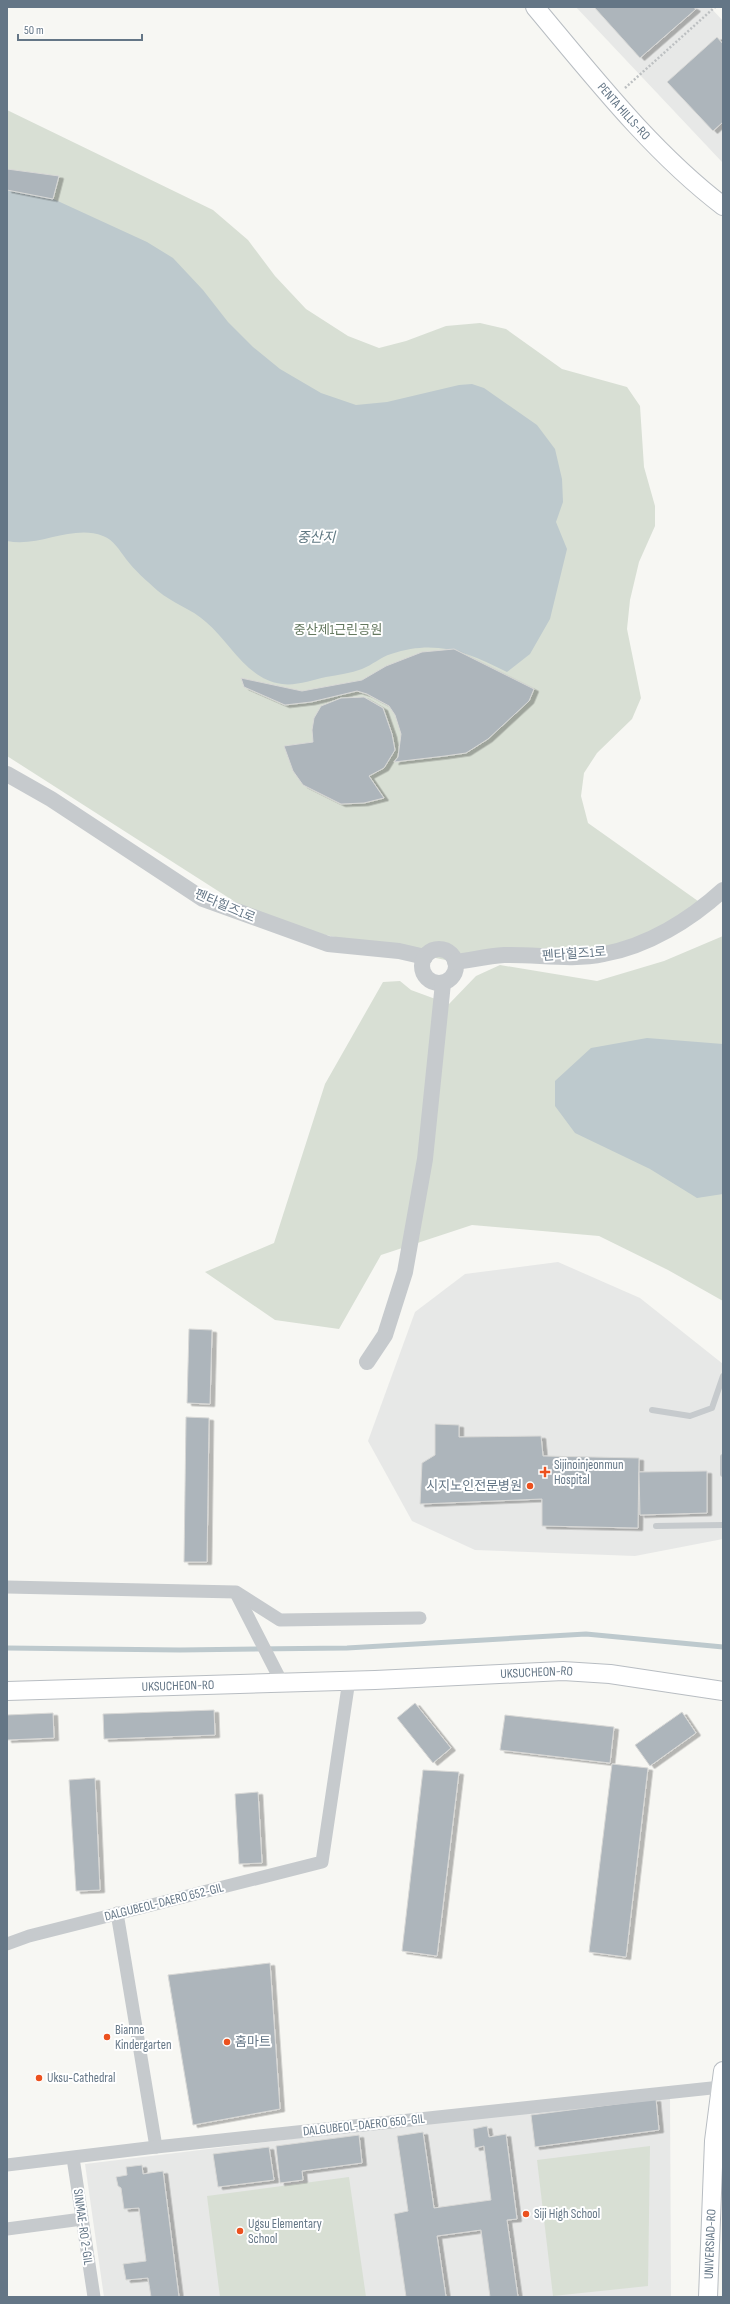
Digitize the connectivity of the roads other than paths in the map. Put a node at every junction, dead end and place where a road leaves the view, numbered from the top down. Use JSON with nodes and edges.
{"nodes":[{"id":1,"x":535,"y":7,"type":"edge"},
{"id":2,"x":723,"y":206,"type":"edge"},
{"id":3,"x":7,"y":774,"type":"edge"},
{"id":4,"x":723,"y":890,"type":"edge"},
{"id":5,"x":425,"y":957,"type":"junction"},
{"id":6,"x":456,"y":962,"type":"junction"},
{"id":7,"x":443,"y":983,"type":"junction"},
{"id":8,"x":367,"y":1362,"type":"dead end"},
{"id":9,"x":723,"y":1376,"type":"edge"},
{"id":10,"x":652,"y":1410,"type":"dead end"},
{"id":11,"x":723,"y":1457,"type":"edge"},
{"id":12,"x":723,"y":1474,"type":"edge"},
{"id":13,"x":723,"y":1525,"type":"edge"},
{"id":14,"x":656,"y":1526,"type":"dead end"},
{"id":15,"x":7,"y":1587,"type":"edge"},
{"id":16,"x":236,"y":1592,"type":"junction"},
{"id":17,"x":420,"y":1618,"type":"dead end"},
{"id":18,"x":349,"y":1680,"type":"junction"},
{"id":19,"x":282,"y":1683,"type":"junction"},
{"id":20,"x":7,"y":1691,"type":"edge"},
{"id":21,"x":723,"y":1691,"type":"edge"},
{"id":22,"x":117,"y":1913,"type":"junction"},
{"id":23,"x":7,"y":1944,"type":"edge"},
{"id":24,"x":722,"y":2081,"type":"edge"},
{"id":25,"x":156,"y":2147,"type":"junction"},
{"id":26,"x":73,"y":2158,"type":"junction"},
{"id":27,"x":7,"y":2165,"type":"edge"},
{"id":28,"x":82,"y":2219,"type":"junction"},
{"id":29,"x":7,"y":2229,"type":"edge"},
{"id":30,"x":94,"y":2297,"type":"edge"},
{"id":31,"x":708,"y":2297,"type":"edge"}],
"edges":[{"from":1,"to":2,"type":"main road","name":"PENTA HILLS-RO"},
{"from":3,"to":5,"type":"street","name":"펜타힐즈1로"},
{"from":4,"to":6,"type":"street","name":"펜타힐즈1로"},
{"from":5,"to":6,"type":"street"},
{"from":5,"to":7,"type":"street"},
{"from":6,"to":7,"type":"street"},
{"from":7,"to":8,"type":"street"},
{"from":9,"to":10,"type":"lane"},
{"from":11,"to":12,"type":"lane"},
{"from":13,"to":14,"type":"lane"},
{"from":15,"to":16,"type":"street"},
{"from":16,"to":17,"type":"street"},
{"from":16,"to":19,"type":"street"},
{"from":18,"to":19,"type":"main road","name":"UKSUCHEON-RO"},
{"from":18,"to":21,"type":"main road","name":"UKSUCHEON-RO"},
{"from":18,"to":22,"type":"street","name":"DALGUBEOL-DAERO 652-GIL"},
{"from":19,"to":20,"type":"main road","name":"UKSUCHEON-RO"},
{"from":22,"to":23,"type":"street","name":"DALGUBEOL-DAERO 652-GIL"},
{"from":22,"to":25,"type":"street"},
{"from":24,"to":25,"type":"street","name":"DALGUBEOL-DAERO 650-GIL"},
{"from":24,"to":31,"type":"main road","name":"UNIVERSIAD-RO"},
{"from":25,"to":26,"type":"street","name":"DALGUBEOL-DAERO 650-GIL"},
{"from":26,"to":27,"type":"street","name":"DALGUBEOL-DAERO 650-GIL"},
{"from":26,"to":28,"type":"street","name":"SINMAE-RO 2-GIL"},
{"from":28,"to":29,"type":"street"},
{"from":28,"to":30,"type":"street","name":"SINMAE-RO 2-GIL"}]}
